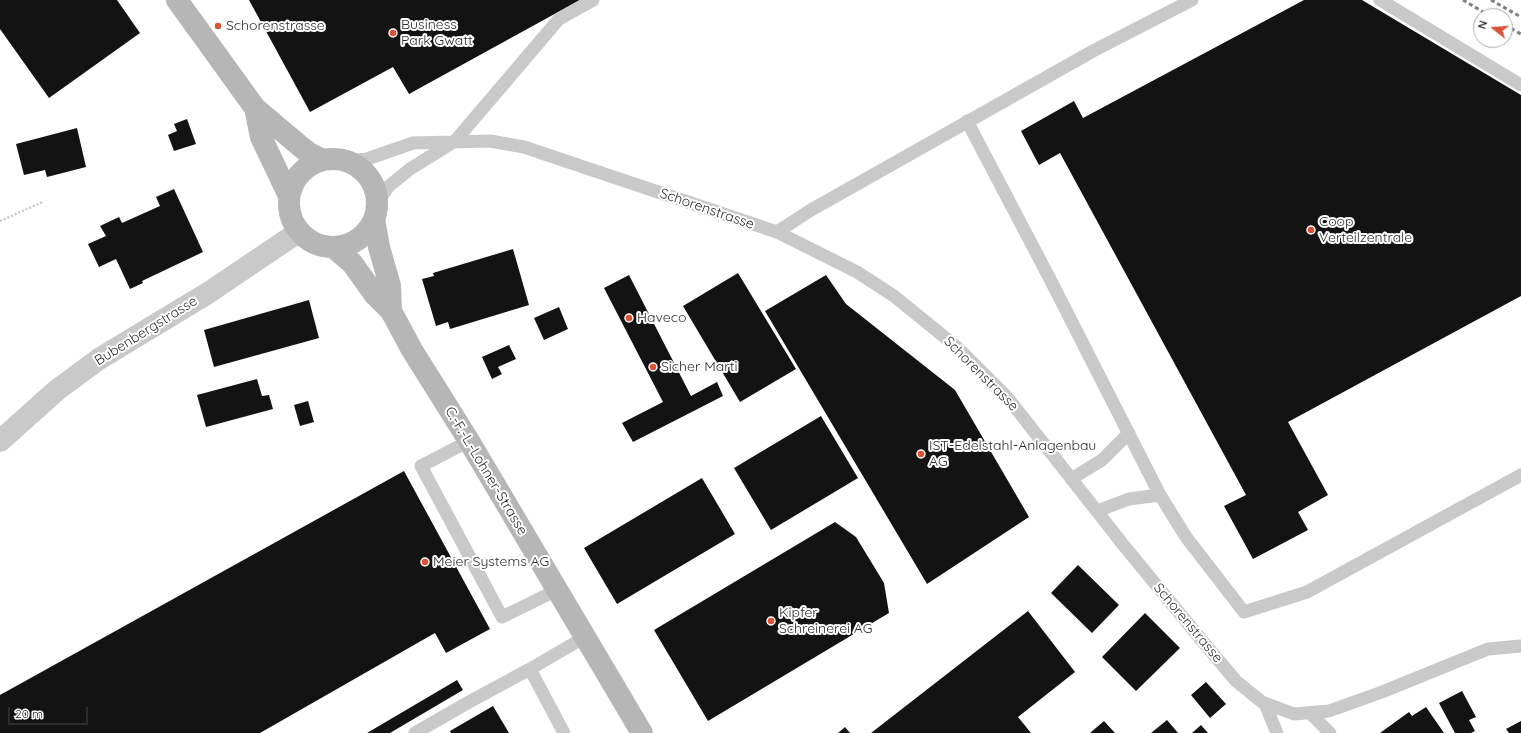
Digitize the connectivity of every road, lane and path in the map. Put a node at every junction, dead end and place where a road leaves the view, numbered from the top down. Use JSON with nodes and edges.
{"nodes":[{"id":1,"x":177,"y":0,"type":"edge"},
{"id":2,"x":593,"y":0,"type":"edge"},
{"id":3,"x":1192,"y":0,"type":"edge"},
{"id":4,"x":1380,"y":0,"type":"edge"},
{"id":5,"x":1521,"y":85,"type":"edge"},
{"id":6,"x":255,"y":108,"type":"junction"},
{"id":7,"x":967,"y":121,"type":"junction"},
{"id":8,"x":455,"y":141,"type":"junction"},
{"id":9,"x":323,"y":160,"type":"junction"},
{"id":10,"x":348,"y":161,"type":"junction"},
{"id":11,"x":289,"y":196,"type":"junction"},
{"id":12,"x":43,"y":202,"type":"dead end"},
{"id":13,"x":376,"y":210,"type":"junction"},
{"id":14,"x":0,"y":221,"type":"edge"},
{"id":15,"x":777,"y":232,"type":"junction"},
{"id":16,"x":300,"y":233,"type":"junction"},
{"id":17,"x":333,"y":247,"type":"junction"},
{"id":18,"x":391,"y":311,"type":"junction"},
{"id":19,"x":1129,"y":433,"type":"junction"},
{"id":20,"x":0,"y":441,"type":"edge"},
{"id":21,"x":469,"y":441,"type":"junction"},
{"id":22,"x":1521,"y":475,"type":"edge"},
{"id":23,"x":1071,"y":479,"type":"junction"},
{"id":24,"x":1160,"y":495,"type":"junction"},
{"id":25,"x":1097,"y":511,"type":"junction"},
{"id":26,"x":557,"y":590,"type":"junction"},
{"id":27,"x":585,"y":637,"type":"junction"},
{"id":28,"x":1521,"y":646,"type":"edge"},
{"id":29,"x":530,"y":670,"type":"junction"},
{"id":30,"x":1265,"y":704,"type":"junction"},
{"id":31,"x":1310,"y":713,"type":"junction"},
{"id":32,"x":415,"y":733,"type":"edge"},
{"id":33,"x":564,"y":733,"type":"edge"},
{"id":34,"x":642,"y":733,"type":"edge"},
{"id":35,"x":1277,"y":733,"type":"edge"},
{"id":36,"x":1330,"y":733,"type":"edge"}],
"edges":[{"from":1,"to":6,"type":"street"},
{"from":2,"to":8,"type":"lane"},
{"from":3,"to":7,"type":"lane"},
{"from":4,"to":5,"type":"lane"},
{"from":6,"to":9,"type":"street"},
{"from":6,"to":11,"type":"street"},
{"from":7,"to":15,"type":"lane"},
{"from":7,"to":19,"type":"lane"},
{"from":8,"to":10,"type":"lane","name":"Schorenstrasse"},
{"from":8,"to":13,"type":"lane"},
{"from":8,"to":15,"type":"lane","name":"Schorenstrasse"},
{"from":9,"to":10,"type":"street"},
{"from":9,"to":11,"type":"street"},
{"from":10,"to":13,"type":"street"},
{"from":11,"to":16,"type":"street"},
{"from":12,"to":14,"type":"path"},
{"from":13,"to":17,"type":"street"},
{"from":13,"to":18,"type":"street","name":"C.-F.-L.-Lohner-Strasse"},
{"from":15,"to":23,"type":"lane","name":"Schorenstrasse"},
{"from":16,"to":17,"type":"street"},
{"from":16,"to":20,"type":"street","name":"Bubenbergstrasse"},
{"from":17,"to":18,"type":"street","name":"C.-F.-L.-Lohner-Strasse"},
{"from":18,"to":21,"type":"street","name":"C.-F.-L.-Lohner-Strasse"},
{"from":19,"to":23,"type":"lane"},
{"from":19,"to":24,"type":"lane"},
{"from":21,"to":26,"type":"street","name":"C.-F.-L.-Lohner-Strasse"},
{"from":21,"to":26,"type":"lane"},
{"from":22,"to":24,"type":"lane"},
{"from":23,"to":25,"type":"lane","name":"Schorenstrasse"},
{"from":24,"to":25,"type":"lane"},
{"from":25,"to":30,"type":"lane","name":"Schorenstrasse"},
{"from":26,"to":27,"type":"street","name":"C.-F.-L.-Lohner-Strasse"},
{"from":27,"to":29,"type":"lane"},
{"from":27,"to":34,"type":"street","name":"C.-F.-L.-Lohner-Strasse"},
{"from":28,"to":31,"type":"lane","name":"Schorenstrasse"},
{"from":29,"to":32,"type":"lane"},
{"from":29,"to":33,"type":"lane"},
{"from":30,"to":31,"type":"lane","name":"Schorenstrasse"},
{"from":30,"to":35,"type":"lane"},
{"from":31,"to":36,"type":"lane"}]}
